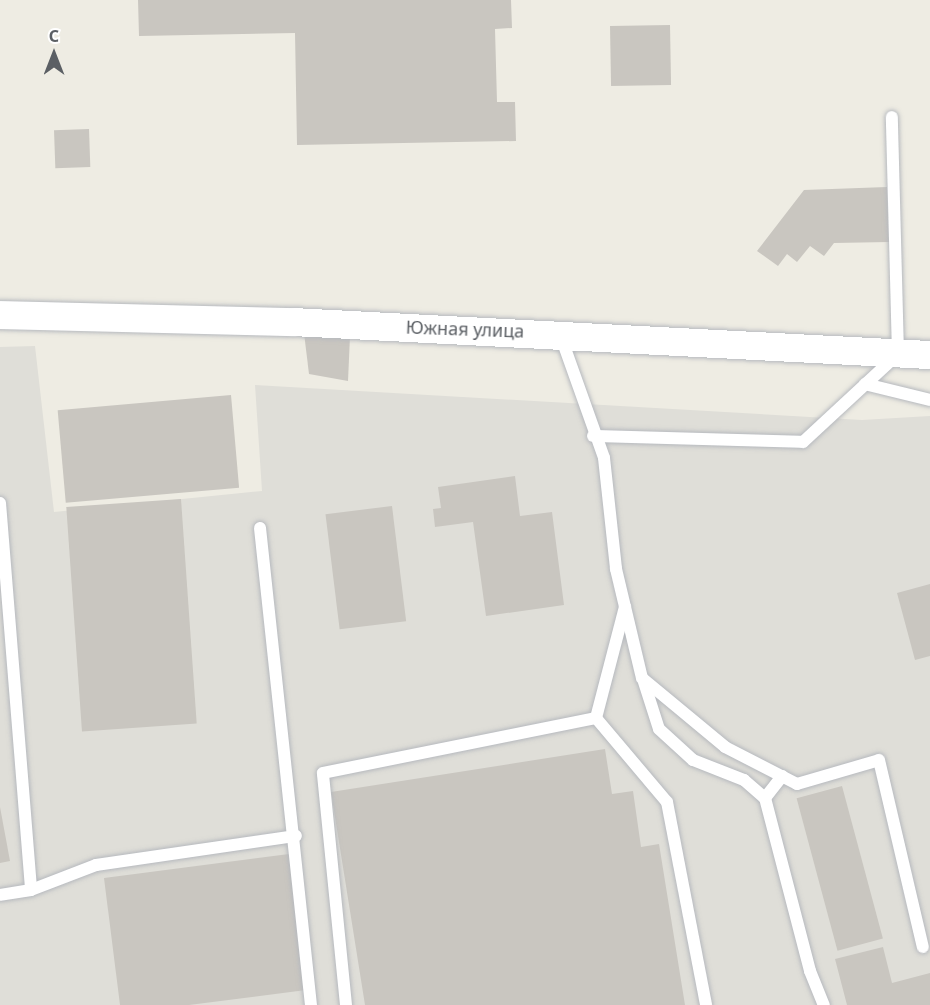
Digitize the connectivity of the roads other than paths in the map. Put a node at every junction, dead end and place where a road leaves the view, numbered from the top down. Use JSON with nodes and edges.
{"nodes":[{"id":1,"x":892,"y":117,"type":"dead end"},
{"id":2,"x":0,"y":315,"type":"edge"},
{"id":3,"x":560,"y":333,"type":"junction"},
{"id":4,"x":898,"y":354,"type":"junction"},
{"id":5,"x":930,"y":355,"type":"edge"},
{"id":6,"x":865,"y":384,"type":"junction"},
{"id":7,"x":930,"y":400,"type":"edge"},
{"id":8,"x":592,"y":436,"type":"junction"},
{"id":9,"x":0,"y":503,"type":"edge"},
{"id":10,"x":260,"y":528,"type":"dead end"},
{"id":11,"x":625,"y":605,"type":"junction"},
{"id":12,"x":642,"y":678,"type":"junction"},
{"id":13,"x":596,"y":718,"type":"junction"},
{"id":14,"x":782,"y":776,"type":"junction"},
{"id":15,"x":765,"y":798,"type":"junction"},
{"id":16,"x":296,"y":836,"type":"junction"},
{"id":17,"x":32,"y":890,"type":"junction"},
{"id":18,"x":0,"y":895,"type":"edge"},
{"id":19,"x":923,"y":947,"type":"dead end"},
{"id":20,"x":311,"y":1005,"type":"edge"},
{"id":21,"x":346,"y":1005,"type":"edge"},
{"id":22,"x":706,"y":1005,"type":"edge"},
{"id":23,"x":824,"y":1005,"type":"edge"}],
"edges":[{"from":1,"to":4,"type":"lane"},
{"from":2,"to":3,"type":"street","name":"Южная улица"},
{"from":3,"to":4,"type":"street","name":"Южная улица"},
{"from":3,"to":8,"type":"lane"},
{"from":4,"to":5,"type":"street","name":"Южная улица"},
{"from":4,"to":6,"type":"lane"},
{"from":6,"to":7,"type":"lane"},
{"from":6,"to":8,"type":"lane"},
{"from":8,"to":11,"type":"lane"},
{"from":9,"to":17,"type":"lane"},
{"from":10,"to":16,"type":"lane"},
{"from":11,"to":12,"type":"lane"},
{"from":11,"to":13,"type":"lane"},
{"from":12,"to":14,"type":"lane"},
{"from":12,"to":15,"type":"lane"},
{"from":13,"to":21,"type":"lane"},
{"from":13,"to":22,"type":"lane"},
{"from":14,"to":15,"type":"lane"},
{"from":14,"to":19,"type":"lane"},
{"from":15,"to":23,"type":"lane"},
{"from":16,"to":17,"type":"lane"},
{"from":16,"to":20,"type":"lane"},
{"from":17,"to":18,"type":"lane"}]}
